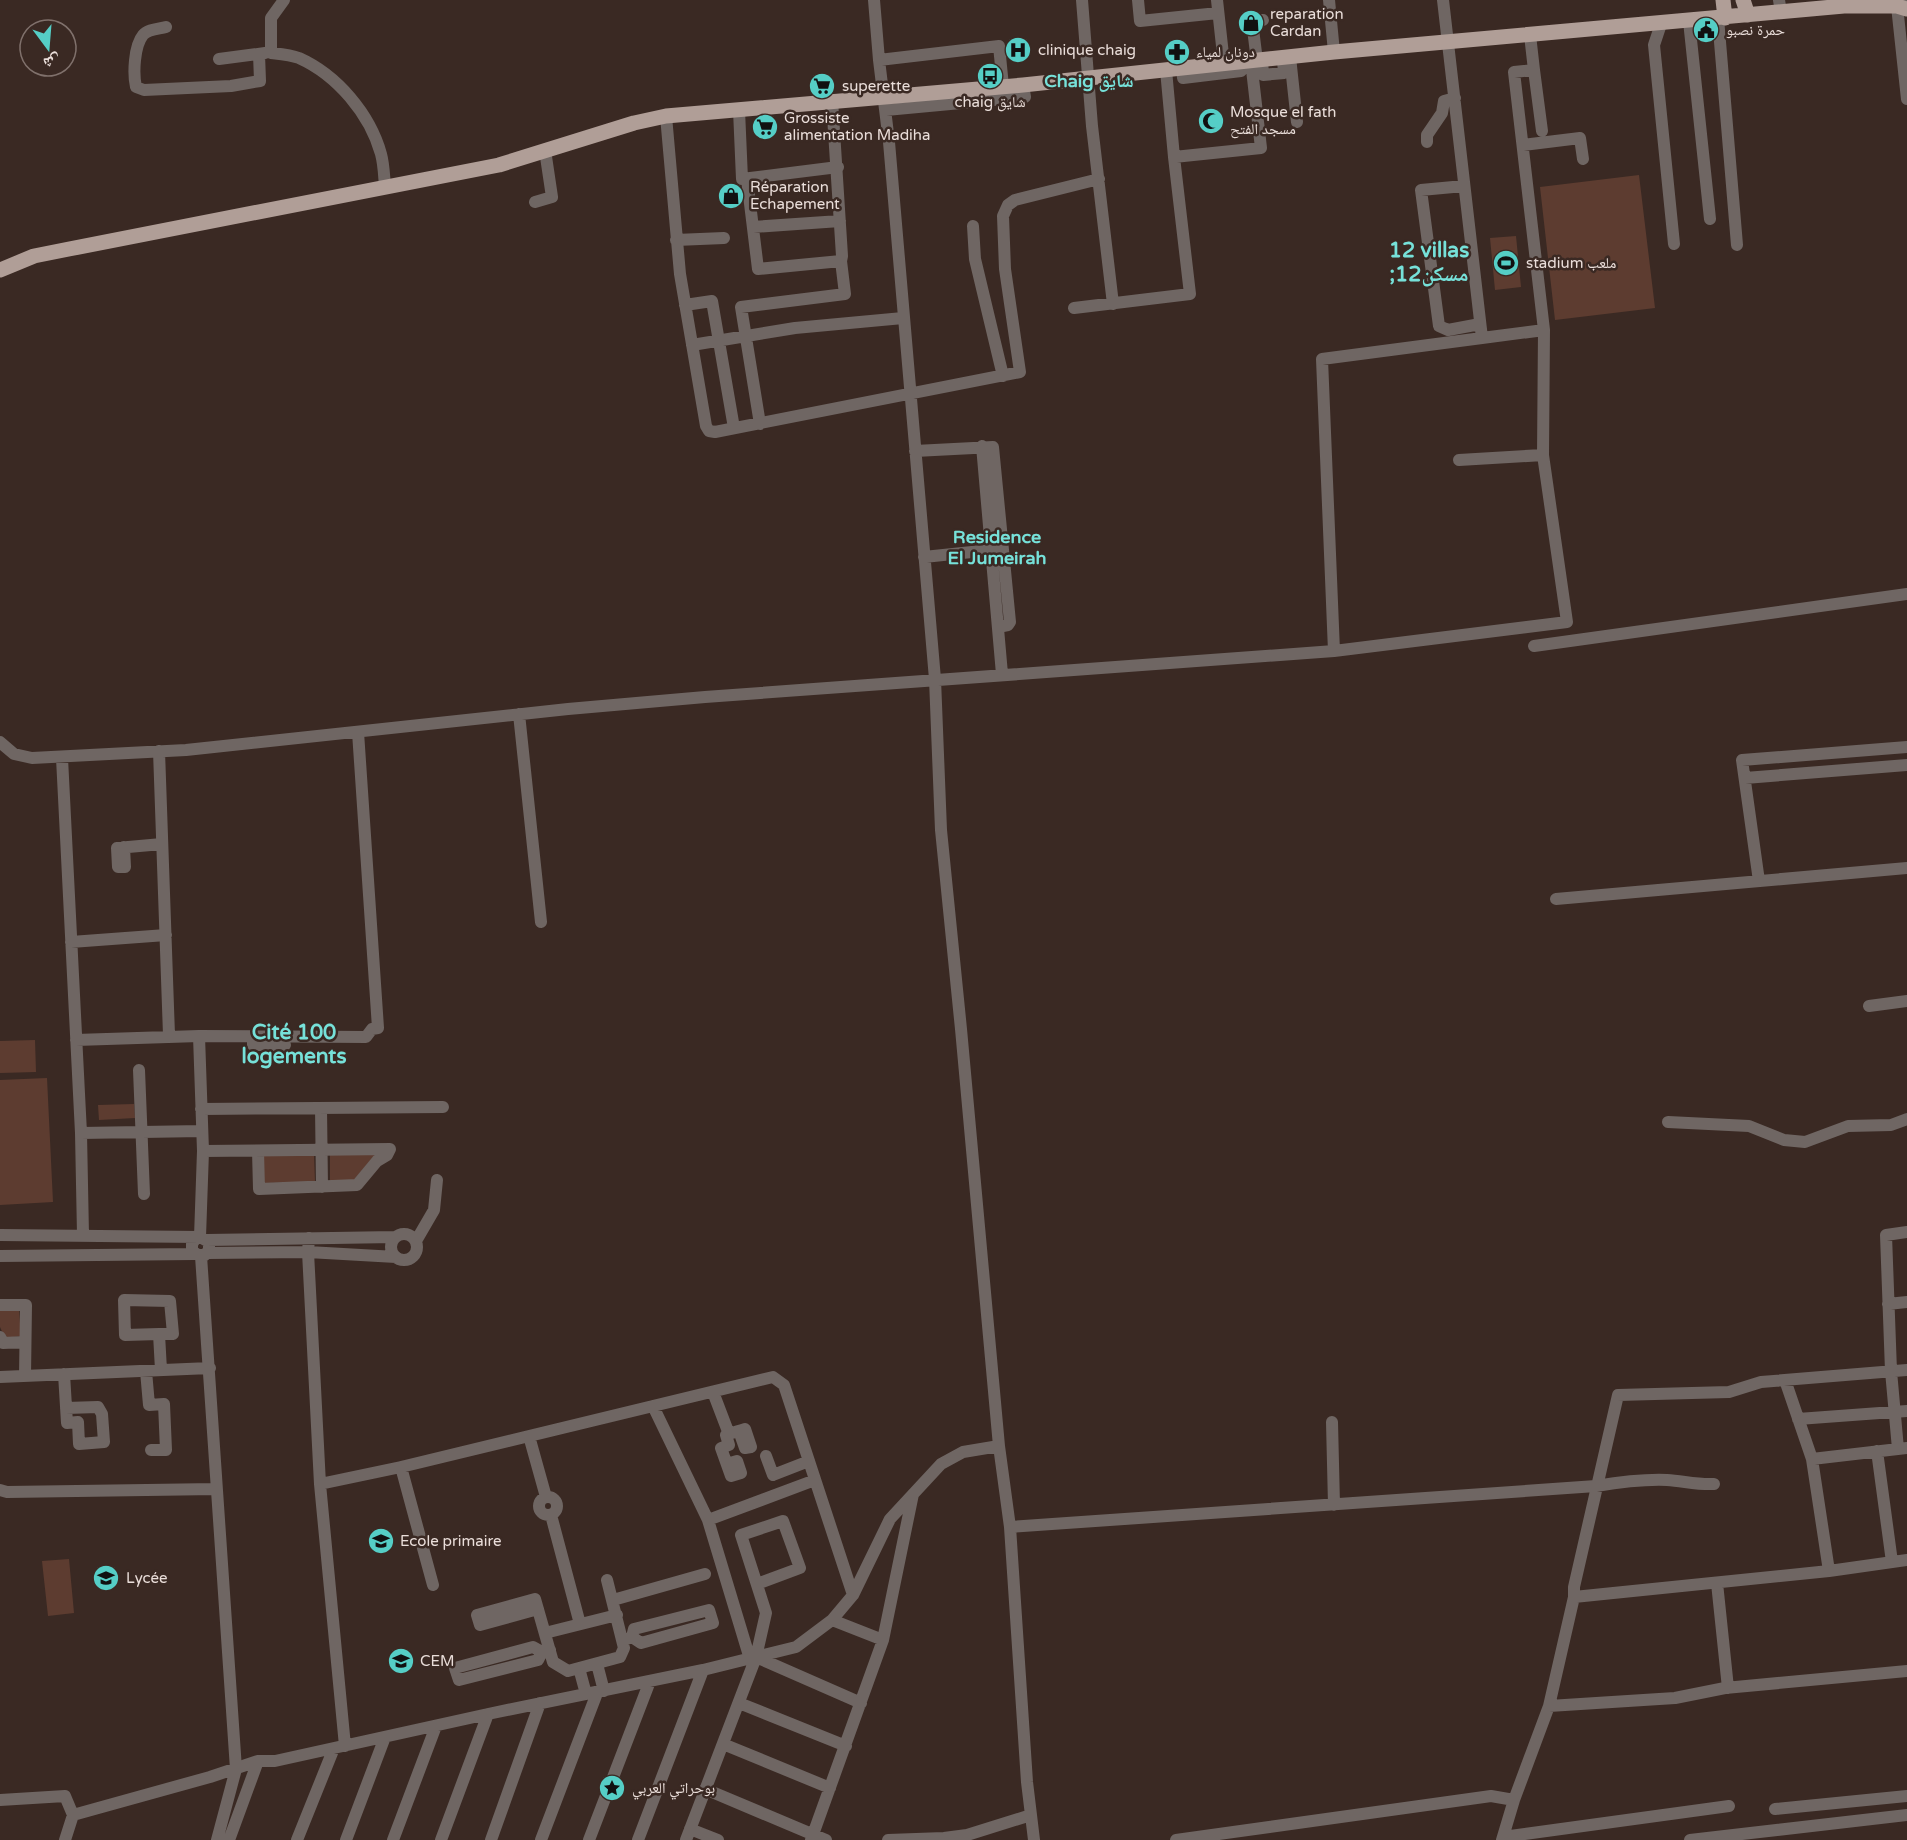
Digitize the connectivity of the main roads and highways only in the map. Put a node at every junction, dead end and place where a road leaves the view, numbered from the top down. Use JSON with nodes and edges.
{"nodes":[{"id":1,"x":1723,"y":0,"type":"edge"},
{"id":2,"x":1743,"y":0,"type":"edge"},
{"id":3,"x":1843,"y":3,"type":"edge"},
{"id":4,"x":1814,"y":5,"type":"edge"},
{"id":5,"x":1897,"y":5,"type":"edge"},
{"id":6,"x":1780,"y":6,"type":"edge"},
{"id":7,"x":1748,"y":15,"type":"junction"},
{"id":8,"x":1721,"y":18,"type":"junction"},
{"id":9,"x":385,"y":182,"type":"junction"},
{"id":10,"x":0,"y":261,"type":"edge"},
{"id":11,"x":0,"y":270,"type":"edge"}],
"edges":[{"from":1,"to":8,"type":"main road"},
{"from":2,"to":7,"type":"main road"},
{"from":3,"to":4,"type":"main road"},
{"from":3,"to":5,"type":"main road"},
{"from":4,"to":6,"type":"main road"},
{"from":6,"to":7,"type":"main road"},
{"from":7,"to":8,"type":"main road"},
{"from":8,"to":9,"type":"main road"},
{"from":9,"to":10,"type":"main road"},
{"from":9,"to":11,"type":"main road"}]}
